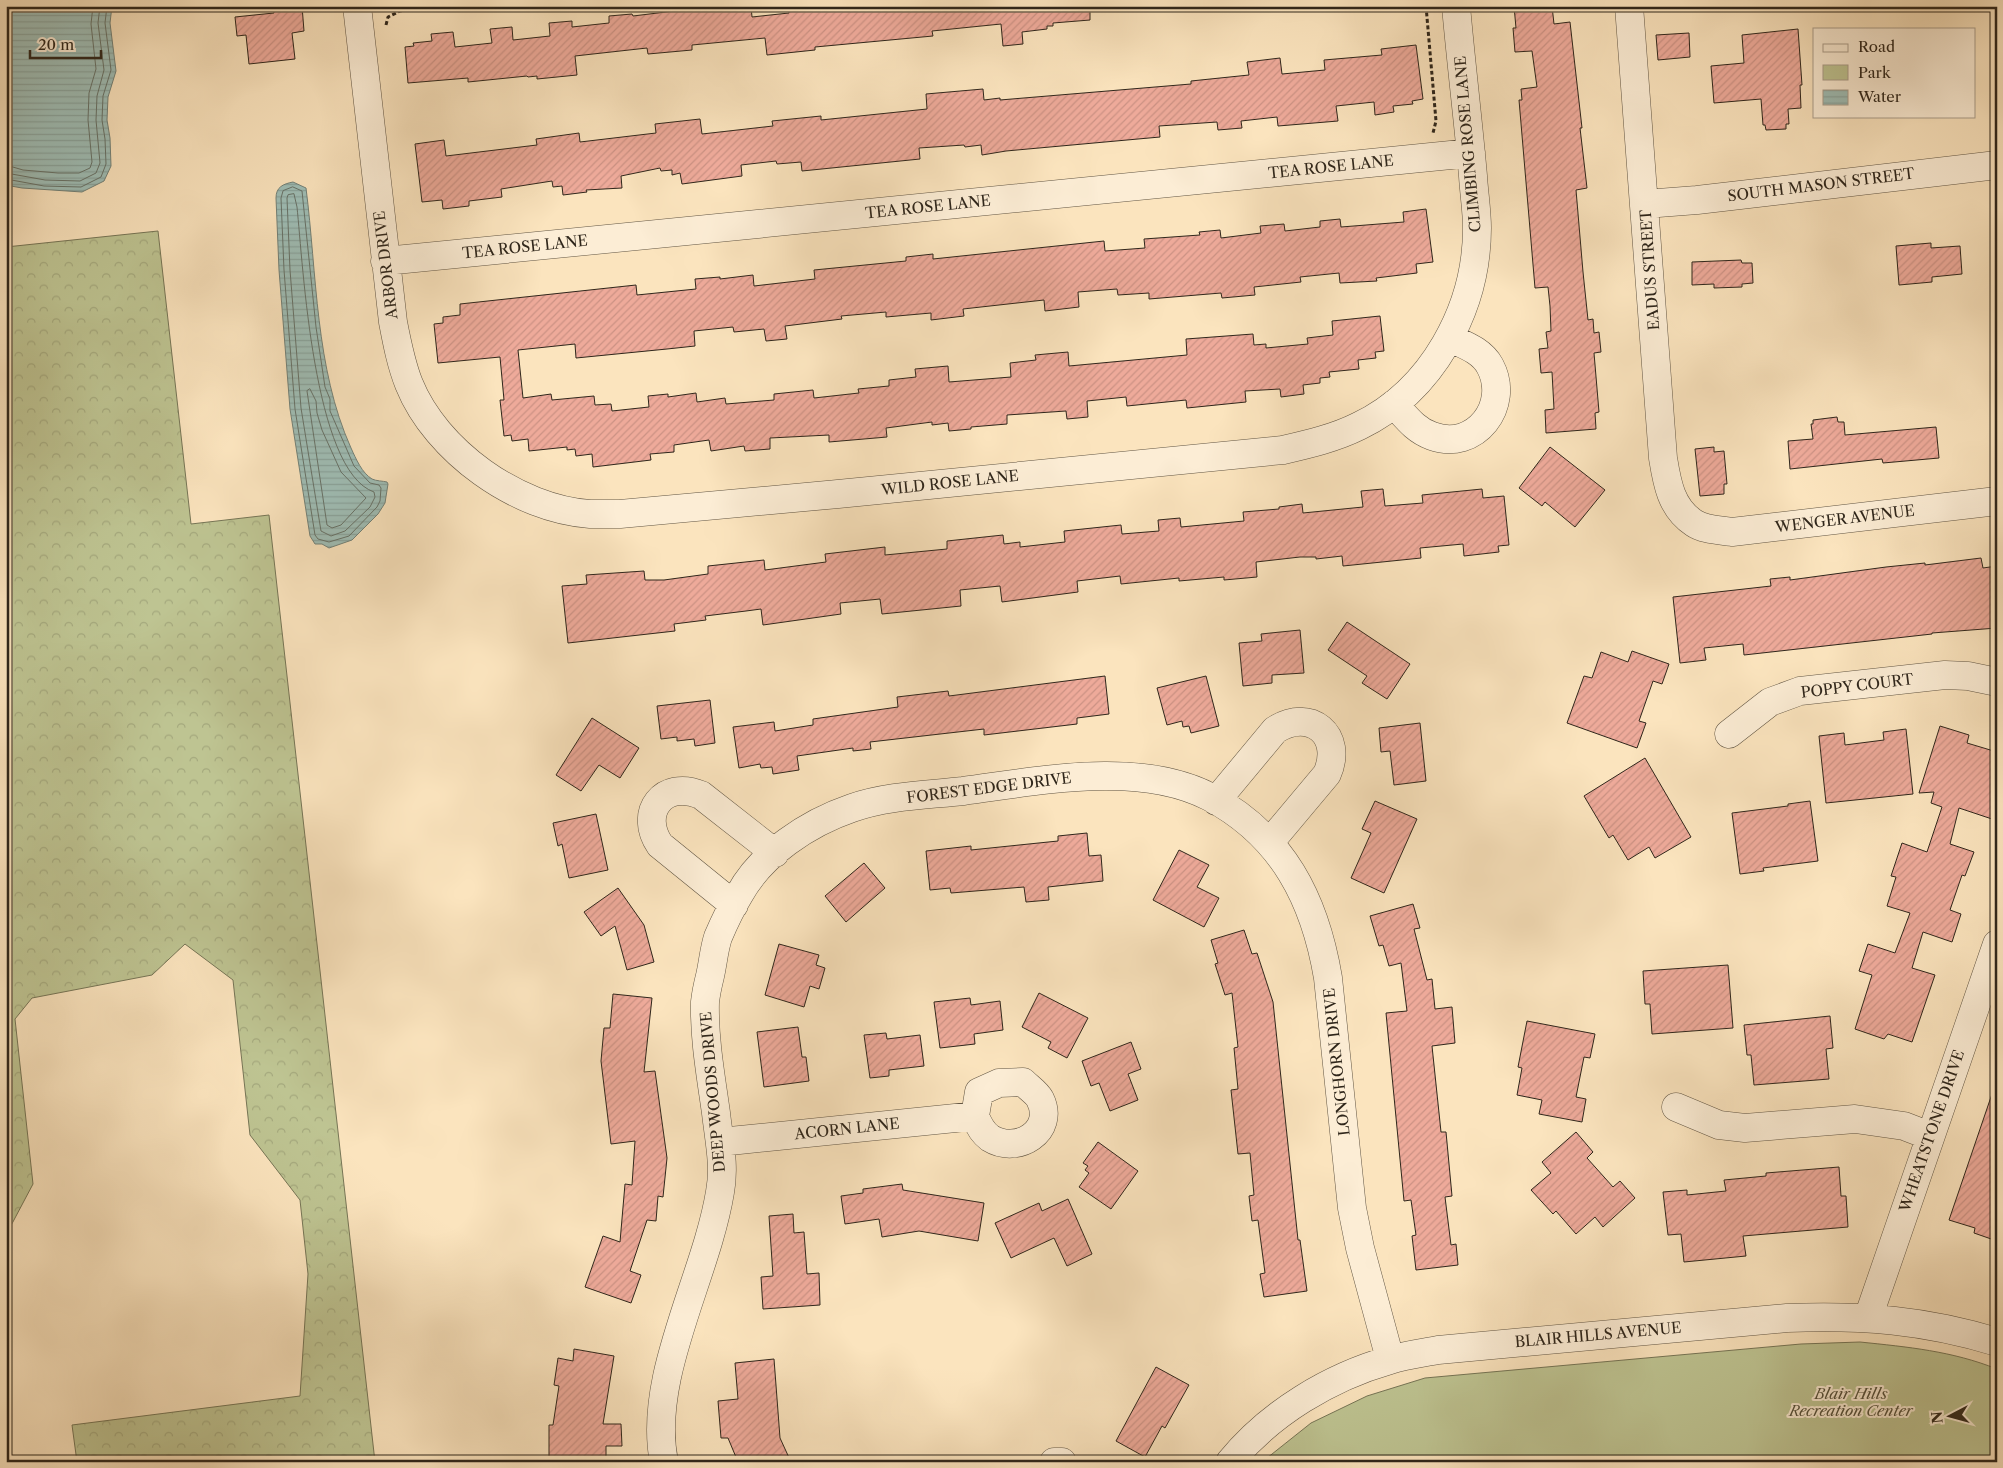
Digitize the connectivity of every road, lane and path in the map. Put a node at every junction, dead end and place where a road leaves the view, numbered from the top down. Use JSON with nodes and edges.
{"nodes":[{"id":1,"x":358,"y":6,"type":"edge"},
{"id":2,"x":450,"y":6,"type":"edge"},
{"id":3,"x":1426,"y":6,"type":"edge"},
{"id":4,"x":1456,"y":6,"type":"edge"},
{"id":5,"x":1629,"y":6,"type":"edge"},
{"id":6,"x":385,"y":27,"type":"dead end"},
{"id":7,"x":1427,"y":135,"type":"dead end"},
{"id":8,"x":1471,"y":153,"type":"junction"},
{"id":9,"x":1997,"y":165,"type":"edge"},
{"id":10,"x":1645,"y":204,"type":"junction"},
{"id":11,"x":385,"y":261,"type":"junction"},
{"id":12,"x":1450,"y":338,"type":"junction"},
{"id":13,"x":1394,"y":404,"type":"junction"},
{"id":14,"x":500,"y":484,"type":"joint"},
{"id":15,"x":1997,"y":501,"type":"edge"},
{"id":16,"x":1694,"y":524,"type":"joint"},
{"id":17,"x":1997,"y":682,"type":"edge"},
{"id":18,"x":1729,"y":734,"type":"dead end"},
{"id":19,"x":1216,"y":801,"type":"junction"},
{"id":20,"x":1270,"y":842,"type":"junction"},
{"id":21,"x":775,"y":853,"type":"junction"},
{"id":22,"x":734,"y":905,"type":"junction"},
{"id":23,"x":1997,"y":944,"type":"edge"},
{"id":24,"x":1676,"y":1107,"type":"dead end"},
{"id":25,"x":975,"y":1116,"type":"dead end"},
{"id":26,"x":1930,"y":1136,"type":"junction"},
{"id":27,"x":720,"y":1142,"type":"junction"},
{"id":28,"x":1868,"y":1318,"type":"junction"},
{"id":29,"x":1997,"y":1342,"type":"edge"},
{"id":30,"x":1390,"y":1359,"type":"junction"},
{"id":31,"x":664,"y":1462,"type":"edge"},
{"id":32,"x":1054,"y":1462,"type":"edge"},
{"id":33,"x":1062,"y":1462,"type":"edge"},
{"id":34,"x":1230,"y":1462,"type":"edge"}],
"edges":[{"from":1,"to":11,"type":"street","name":"ARBOR DRIVE"},
{"from":2,"to":6,"type":"path"},
{"from":3,"to":7,"type":"path"},
{"from":4,"to":8,"type":"street","name":"CLIMBING ROSE LANE"},
{"from":5,"to":10,"type":"street","name":"EADUS STREET"},
{"from":8,"to":11,"type":"street","name":"TEA ROSE LANE"},
{"from":8,"to":12,"type":"street","name":"CLIMBING ROSE LANE"},
{"from":9,"to":10,"type":"street","name":"SOUTH MASON STREET"},
{"from":10,"to":16,"type":"street","name":"EADUS STREET"},
{"from":11,"to":14,"type":"street","name":"ARBOR DRIVE"},
{"from":12,"to":13,"type":"street","name":"WILD ROSE LANE"},
{"from":12,"to":13,"type":"street"},
{"from":13,"to":14,"type":"street","name":"WILD ROSE LANE"},
{"from":15,"to":16,"type":"street","name":"WENGER AVENUE"},
{"from":17,"to":18,"type":"street","name":"POPPY COURT"},
{"from":19,"to":20,"type":"street","name":"LONGHORN DRIVE"},
{"from":19,"to":20,"type":"street"},
{"from":19,"to":21,"type":"street","name":"FOREST EDGE DRIVE"},
{"from":20,"to":30,"type":"street","name":"LONGHORN DRIVE"},
{"from":21,"to":22,"type":"street","name":"DEEP WOODS DRIVE"},
{"from":21,"to":22,"type":"street"},
{"from":22,"to":27,"type":"street","name":"DEEP WOODS DRIVE"},
{"from":23,"to":26,"type":"street","name":"WHEATSTONE DRIVE"},
{"from":24,"to":26,"type":"street"},
{"from":25,"to":27,"type":"street","name":"ACORN LANE"},
{"from":26,"to":28,"type":"street","name":"WHEATSTONE DRIVE"},
{"from":27,"to":31,"type":"street","name":"DEEP WOODS DRIVE"},
{"from":28,"to":29,"type":"street","name":"BLAIR HILLS AVENUE"},
{"from":28,"to":30,"type":"street","name":"BLAIR HILLS AVENUE"},
{"from":30,"to":34,"type":"street","name":"BLAIR HILLS AVENUE"},
{"from":32,"to":33,"type":"street"}]}
